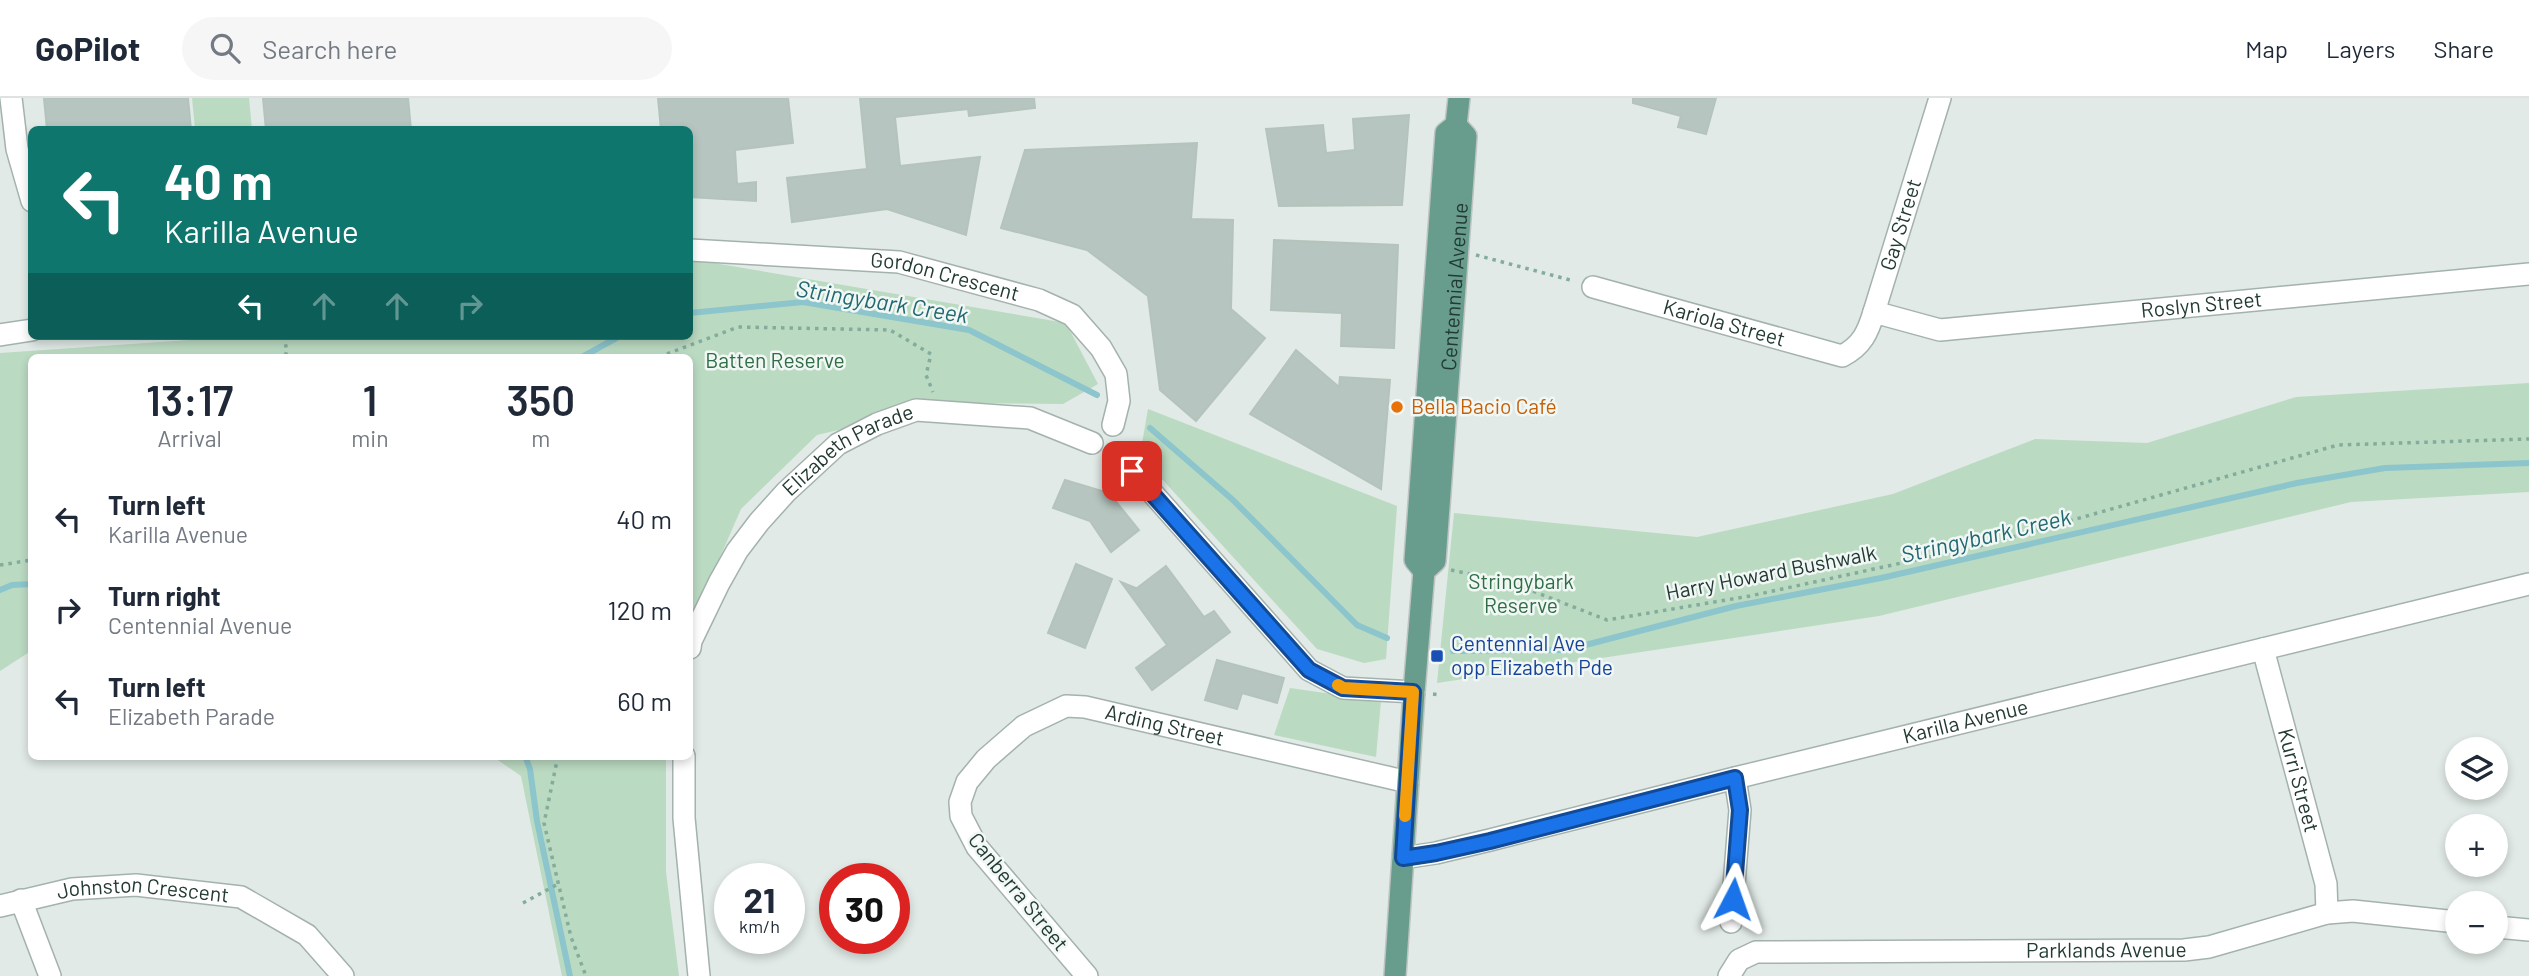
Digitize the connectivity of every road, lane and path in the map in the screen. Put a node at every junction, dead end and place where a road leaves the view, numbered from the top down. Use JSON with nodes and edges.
{"nodes":[{"id":1,"x":11,"y":98,"type":"edge"},
{"id":2,"x":1460,"y":98,"type":"edge"},
{"id":3,"x":1940,"y":98,"type":"edge"},
{"id":4,"x":1456,"y":125,"type":"junction"},
{"id":5,"x":28,"y":187,"type":"edge"},
{"id":6,"x":693,"y":250,"type":"edge"},
{"id":7,"x":1457,"y":251,"type":"junction"},
{"id":8,"x":2529,"y":274,"type":"edge"},
{"id":9,"x":1593,"y":287,"type":"joint"},
{"id":10,"x":1874,"y":312,"type":"junction"},
{"id":11,"x":28,"y":331,"type":"edge"},
{"id":12,"x":0,"y":335,"type":"edge"},
{"id":13,"x":1856,"y":349,"type":"joint"},
{"id":14,"x":667,"y":354,"type":"edge"},
{"id":15,"x":939,"y":412,"type":"junction"},
{"id":16,"x":1113,"y":425,"type":"junction"},
{"id":17,"x":2529,"y":439,"type":"edge"},
{"id":18,"x":1092,"y":443,"type":"junction"},
{"id":19,"x":1117,"y":453,"type":"junction"},
{"id":20,"x":28,"y":561,"type":"edge"},
{"id":21,"x":0,"y":565,"type":"edge"},
{"id":22,"x":1429,"y":566,"type":"junction"},
{"id":23,"x":2529,"y":584,"type":"edge"},
{"id":24,"x":693,"y":637,"type":"edge"},
{"id":25,"x":2263,"y":649,"type":"junction"},
{"id":26,"x":1413,"y":692,"type":"junction"},
{"id":27,"x":557,"y":760,"type":"edge"},
{"id":28,"x":684,"y":760,"type":"edge"},
{"id":29,"x":1735,"y":778,"type":"junction"},
{"id":30,"x":1408,"y":782,"type":"junction"},
{"id":31,"x":960,"y":802,"type":"joint"},
{"id":32,"x":1403,"y":858,"type":"junction"},
{"id":33,"x":558,"y":884,"type":"junction"},
{"id":34,"x":21,"y":900,"type":"junction"},
{"id":35,"x":523,"y":903,"type":"dead end"},
{"id":36,"x":0,"y":906,"type":"edge"},
{"id":37,"x":2327,"y":913,"type":"junction"},
{"id":38,"x":2445,"y":921,"type":"edge"},
{"id":39,"x":1731,"y":922,"type":"dead end"},
{"id":40,"x":2508,"y":928,"type":"edge"},
{"id":41,"x":2529,"y":930,"type":"edge"},
{"id":42,"x":50,"y":976,"type":"edge"},
{"id":43,"x":343,"y":976,"type":"edge"},
{"id":44,"x":586,"y":976,"type":"edge"},
{"id":45,"x":699,"y":976,"type":"edge"},
{"id":46,"x":1087,"y":976,"type":"edge"},
{"id":47,"x":1395,"y":976,"type":"edge"},
{"id":48,"x":1729,"y":976,"type":"edge"}],
"edges":[{"from":1,"to":5,"type":"street"},
{"from":2,"to":4,"type":"main road","name":"Centennial Avenue"},
{"from":3,"to":10,"type":"street","name":"Gay Street"},
{"from":4,"to":7,"type":"main road","name":"Centennial Avenue"},
{"from":4,"to":22,"type":"main road","name":"Centennial Avenue"},
{"from":6,"to":16,"type":"street","name":"Gordon Crescent"},
{"from":7,"to":9,"type":"path"},
{"from":7,"to":22,"type":"main road","name":"Centennial Avenue"},
{"from":8,"to":10,"type":"street","name":"Roslyn Street"},
{"from":9,"to":13,"type":"street","name":"Kariola Street"},
{"from":10,"to":13,"type":"street","name":"Gay Street"},
{"from":11,"to":12,"type":"street"},
{"from":14,"to":15,"type":"path"},
{"from":15,"to":18,"type":"street","name":"Elizabeth Parade"},
{"from":15,"to":24,"type":"street","name":"Elizabeth Parade"},
{"from":16,"to":18,"type":"street"},
{"from":16,"to":19,"type":"street"},
{"from":17,"to":22,"type":"path","name":"Harry Howard Bushwalk"},
{"from":18,"to":19,"type":"street"},
{"from":19,"to":26,"type":"street"},
{"from":20,"to":21,"type":"path"},
{"from":22,"to":26,"type":"main road","name":"Centennial Avenue"},
{"from":23,"to":25,"type":"street","name":"Karilla Avenue"},
{"from":25,"to":29,"type":"street","name":"Karilla Avenue"},
{"from":25,"to":37,"type":"street","name":"Kurri Street"},
{"from":26,"to":30,"type":"main road","name":"Centennial Avenue"},
{"from":27,"to":33,"type":"path"},
{"from":28,"to":45,"type":"street"},
{"from":29,"to":32,"type":"street","name":"Karilla Avenue"},
{"from":29,"to":39,"type":"street"},
{"from":30,"to":31,"type":"street","name":"Arding Street"},
{"from":30,"to":32,"type":"main road","name":"Centennial Avenue"},
{"from":31,"to":46,"type":"street","name":"Canberra Street"},
{"from":32,"to":47,"type":"main road","name":"Centennial Avenue"},
{"from":33,"to":35,"type":"path"},
{"from":33,"to":44,"type":"path"},
{"from":34,"to":36,"type":"street","name":"Johnston Crescent"},
{"from":34,"to":42,"type":"street"},
{"from":34,"to":43,"type":"street","name":"Johnston Crescent"},
{"from":37,"to":38,"type":"street","name":"Parklands Avenue"},
{"from":37,"to":48,"type":"street","name":"Parklands Avenue"},
{"from":40,"to":41,"type":"street"}]}
